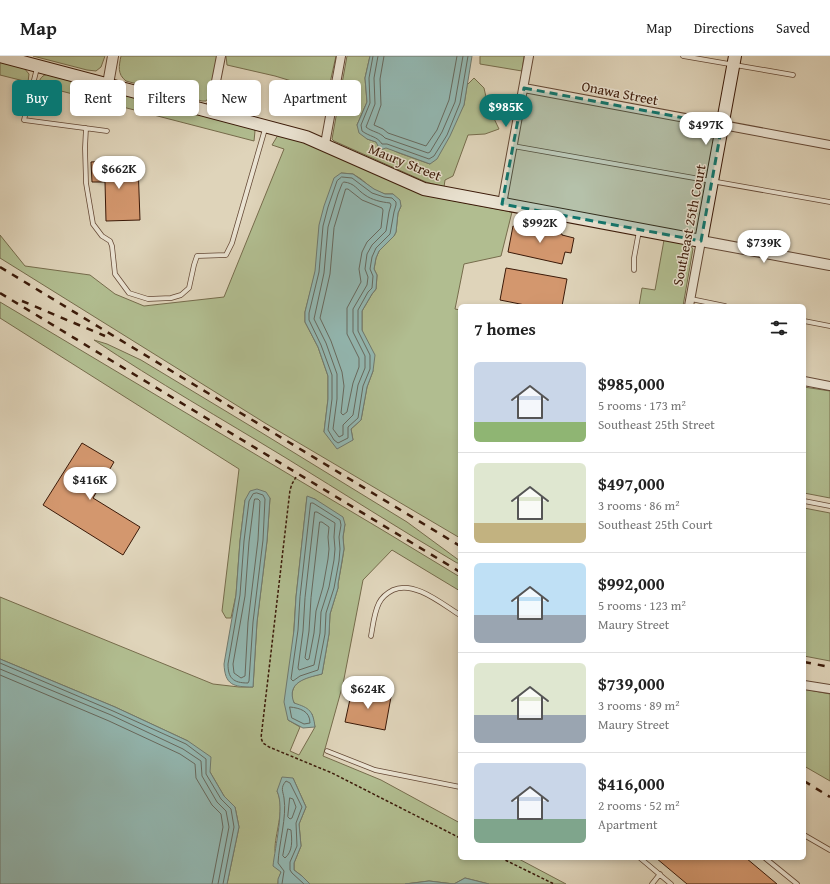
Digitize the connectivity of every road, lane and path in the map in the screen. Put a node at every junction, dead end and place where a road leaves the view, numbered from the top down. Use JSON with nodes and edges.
{"nodes":[{"id":1,"x":0,"y":56,"type":"edge"},
{"id":2,"x":113,"y":56,"type":"edge"},
{"id":3,"x":221,"y":56,"type":"edge"},
{"id":4,"x":342,"y":56,"type":"edge"},
{"id":5,"x":529,"y":56,"type":"edge"},
{"id":6,"x":683,"y":56,"type":"edge"},
{"id":7,"x":735,"y":60,"type":"edge"},
{"id":8,"x":38,"y":66,"type":"junction"},
{"id":9,"x":793,"y":75,"type":"dead end"},
{"id":10,"x":92,"y":80,"type":"edge"},
{"id":11,"x":109,"y":80,"type":"edge"},
{"id":12,"x":216,"y":80,"type":"edge"},
{"id":13,"x":524,"y":88,"type":"junction"},
{"id":14,"x":126,"y":89,"type":"edge"},
{"id":15,"x":207,"y":111,"type":"edge"},
{"id":16,"x":226,"y":116,"type":"edge"},
{"id":17,"x":722,"y":125,"type":"junction"},
{"id":18,"x":266,"y":126,"type":"junction"},
{"id":19,"x":86,"y":128,"type":"junction"},
{"id":20,"x":107,"y":131,"type":"dead end"},
{"id":21,"x":325,"y":144,"type":"junction"},
{"id":22,"x":830,"y":145,"type":"edge"},
{"id":23,"x":513,"y":146,"type":"junction"},
{"id":24,"x":712,"y":181,"type":"junction"},
{"id":25,"x":830,"y":202,"type":"edge"},
{"id":26,"x":502,"y":204,"type":"junction"},
{"id":27,"x":640,"y":230,"type":"junction"},
{"id":28,"x":701,"y":241,"type":"junction"},
{"id":29,"x":830,"y":265,"type":"edge"},
{"id":30,"x":634,"y":270,"type":"dead end"},
{"id":31,"x":690,"y":303,"type":"edge"},
{"id":32,"x":702,"y":304,"type":"edge"},
{"id":33,"x":806,"y":321,"type":"edge"},
{"id":34,"x":830,"y":326,"type":"edge"},
{"id":35,"x":806,"y":381,"type":"edge"},
{"id":36,"x":830,"y":386,"type":"edge"},
{"id":37,"x":296,"y":477,"type":"dead end"},
{"id":38,"x":806,"y":501,"type":"edge"},
{"id":39,"x":830,"y":506,"type":"edge"},
{"id":40,"x":458,"y":614,"type":"edge"},
{"id":41,"x":372,"y":636,"type":"dead end"},
{"id":42,"x":806,"y":685,"type":"edge"},
{"id":43,"x":830,"y":689,"type":"edge"},
{"id":44,"x":327,"y":750,"type":"dead end"},
{"id":45,"x":458,"y":787,"type":"edge"},
{"id":46,"x":806,"y":836,"type":"edge"},
{"id":47,"x":458,"y":837,"type":"edge"},
{"id":48,"x":830,"y":850,"type":"edge"},
{"id":49,"x":505,"y":860,"type":"edge"},
{"id":50,"x":642,"y":860,"type":"edge"},
{"id":51,"x":767,"y":860,"type":"edge"},
{"id":52,"x":660,"y":874,"type":"junction"},
{"id":53,"x":554,"y":884,"type":"edge"},
{"id":54,"x":652,"y":884,"type":"edge"},
{"id":55,"x":671,"y":884,"type":"edge"},
{"id":56,"x":796,"y":884,"type":"edge"}],
"edges":[{"from":1,"to":8,"type":"main road","name":"Maury Street"},
{"from":2,"to":11,"type":"street"},
{"from":3,"to":12,"type":"street"},
{"from":4,"to":21,"type":"street"},
{"from":5,"to":13,"type":"street"},
{"from":6,"to":7,"type":"lane"},
{"from":7,"to":9,"type":"lane"},
{"from":7,"to":17,"type":"main road","name":"Southeast 25th Court"},
{"from":8,"to":10,"type":"main road","name":"Maury Street"},
{"from":8,"to":19,"type":"lane"},
{"from":13,"to":17,"type":"street","name":"Onawa Street"},
{"from":13,"to":23,"type":"street"},
{"from":14,"to":15,"type":"main road","name":"Maury Street"},
{"from":16,"to":18,"type":"main road","name":"Maury Street"},
{"from":17,"to":22,"type":"street","name":"Onawa Street"},
{"from":17,"to":24,"type":"main road","name":"Southeast 25th Court"},
{"from":18,"to":19,"type":"lane"},
{"from":18,"to":21,"type":"main road","name":"Maury Street"},
{"from":19,"to":20,"type":"lane"},
{"from":21,"to":26,"type":"main road","name":"Maury Street"},
{"from":23,"to":24,"type":"lane"},
{"from":23,"to":26,"type":"street"},
{"from":24,"to":25,"type":"lane"},
{"from":24,"to":28,"type":"main road","name":"Southeast 25th Court"},
{"from":26,"to":27,"type":"main road","name":"Maury Street"},
{"from":27,"to":28,"type":"main road","name":"Maury Street"},
{"from":27,"to":30,"type":"lane"},
{"from":28,"to":29,"type":"street","name":"Maury Street"},
{"from":28,"to":31,"type":"street","name":"Southeast 25th Court"},
{"from":31,"to":32,"type":"lane"},
{"from":33,"to":34,"type":"lane"},
{"from":35,"to":36,"type":"street"},
{"from":37,"to":47,"type":"path"},
{"from":38,"to":39,"type":"lane"},
{"from":40,"to":41,"type":"lane"},
{"from":42,"to":43,"type":"street"},
{"from":44,"to":45,"type":"lane"},
{"from":46,"to":48,"type":"lane"},
{"from":49,"to":53,"type":"path"},
{"from":50,"to":52,"type":"lane"},
{"from":51,"to":56,"type":"lane"},
{"from":52,"to":54,"type":"lane"},
{"from":52,"to":55,"type":"lane"}]}
